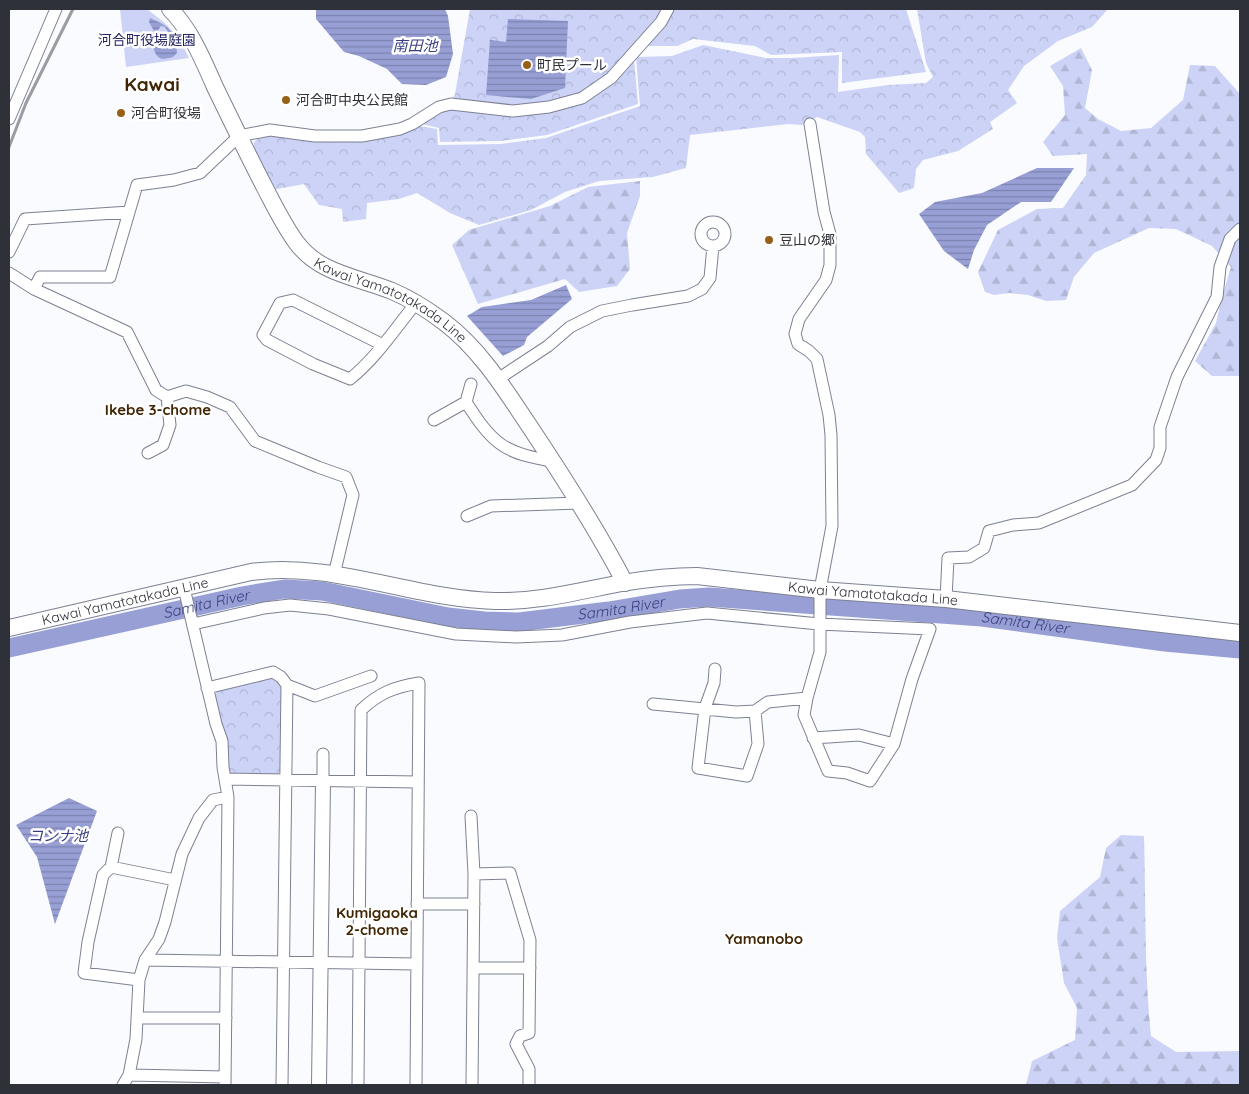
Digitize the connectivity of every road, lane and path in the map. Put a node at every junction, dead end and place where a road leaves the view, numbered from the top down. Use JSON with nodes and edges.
{"nodes":[{"id":1,"x":56,"y":9,"type":"edge"},
{"id":2,"x":170,"y":9,"type":"edge"},
{"id":3,"x":668,"y":9,"type":"edge"},
{"id":4,"x":9,"y":119,"type":"edge"},
{"id":5,"x":810,"y":124,"type":"dead end"},
{"id":6,"x":239,"y":136,"type":"junction"},
{"id":7,"x":129,"y":212,"type":"junction"},
{"id":8,"x":1240,"y":229,"type":"edge"},
{"id":9,"x":713,"y":246,"type":"dead end"},
{"id":10,"x":9,"y":252,"type":"edge"},
{"id":11,"x":9,"y":273,"type":"edge"},
{"id":12,"x":34,"y":289,"type":"junction"},
{"id":13,"x":416,"y":303,"type":"junction"},
{"id":14,"x":383,"y":345,"type":"junction"},
{"id":15,"x":498,"y":379,"type":"junction"},
{"id":16,"x":471,"y":384,"type":"dead end"},
{"id":17,"x":167,"y":398,"type":"junction"},
{"id":18,"x":466,"y":402,"type":"junction"},
{"id":19,"x":434,"y":420,"type":"dead end"},
{"id":20,"x":148,"y":453,"type":"dead end"},
{"id":21,"x":553,"y":461,"type":"junction"},
{"id":22,"x":579,"y":503,"type":"junction"},
{"id":23,"x":467,"y":516,"type":"dead end"},
{"id":24,"x":334,"y":575,"type":"junction"},
{"id":25,"x":625,"y":583,"type":"junction"},
{"id":26,"x":184,"y":588,"type":"junction"},
{"id":27,"x":820,"y":590,"type":"junction"},
{"id":28,"x":946,"y":599,"type":"junction"},
{"id":29,"x":192,"y":624,"type":"junction"},
{"id":30,"x":819,"y":624,"type":"junction"},
{"id":31,"x":9,"y":628,"type":"edge"},
{"id":32,"x":1240,"y":633,"type":"edge"},
{"id":33,"x":715,"y":669,"type":"dead end"},
{"id":34,"x":371,"y":676,"type":"dead end"},
{"id":35,"x":287,"y":685,"type":"junction"},
{"id":36,"x":207,"y":688,"type":"junction"},
{"id":37,"x":807,"y":698,"type":"junction"},
{"id":38,"x":653,"y":704,"type":"dead end"},
{"id":39,"x":705,"y":708,"type":"junction"},
{"id":40,"x":755,"y":711,"type":"junction"},
{"id":41,"x":813,"y":738,"type":"junction"},
{"id":42,"x":894,"y":744,"type":"junction"},
{"id":43,"x":323,"y":754,"type":"dead end"},
{"id":44,"x":226,"y":779,"type":"junction"},
{"id":45,"x":286,"y":780,"type":"junction"},
{"id":46,"x":323,"y":781,"type":"junction"},
{"id":47,"x":361,"y":781,"type":"junction"},
{"id":48,"x":418,"y":782,"type":"junction"},
{"id":49,"x":228,"y":797,"type":"junction"},
{"id":50,"x":470,"y":816,"type":"dead end"},
{"id":51,"x":118,"y":833,"type":"dead end"},
{"id":52,"x":111,"y":867,"type":"junction"},
{"id":53,"x":474,"y":874,"type":"junction"},
{"id":54,"x":175,"y":880,"type":"junction"},
{"id":55,"x":417,"y":904,"type":"junction"},
{"id":56,"x":474,"y":904,"type":"junction"},
{"id":57,"x":145,"y":960,"type":"junction"},
{"id":58,"x":226,"y":961,"type":"junction"},
{"id":59,"x":283,"y":962,"type":"junction"},
{"id":60,"x":321,"y":962,"type":"junction"},
{"id":61,"x":359,"y":963,"type":"junction"},
{"id":62,"x":416,"y":964,"type":"junction"},
{"id":63,"x":474,"y":968,"type":"junction"},
{"id":64,"x":530,"y":968,"type":"junction"},
{"id":65,"x":139,"y":980,"type":"junction"},
{"id":66,"x":137,"y":1018,"type":"junction"},
{"id":67,"x":226,"y":1018,"type":"junction"},
{"id":68,"x":129,"y":1074,"type":"junction"},
{"id":69,"x":225,"y":1081,"type":"edge"},
{"id":70,"x":123,"y":1085,"type":"edge"},
{"id":71,"x":282,"y":1085,"type":"edge"},
{"id":72,"x":319,"y":1085,"type":"edge"},
{"id":73,"x":358,"y":1085,"type":"edge"},
{"id":74,"x":416,"y":1085,"type":"edge"},
{"id":75,"x":472,"y":1085,"type":"edge"},
{"id":76,"x":529,"y":1085,"type":"edge"}],
"edges":[{"from":1,"to":4,"type":"street"},
{"from":2,"to":6,"type":"main road","name":"Kawai Yamatotakada Line"},
{"from":3,"to":6,"type":"street"},
{"from":5,"to":27,"type":"street"},
{"from":6,"to":7,"type":"street"},
{"from":6,"to":13,"type":"main road","name":"Kawai Yamatotakada Line"},
{"from":7,"to":10,"type":"street"},
{"from":7,"to":12,"type":"street"},
{"from":8,"to":28,"type":"street"},
{"from":9,"to":15,"type":"street"},
{"from":11,"to":12,"type":"street"},
{"from":12,"to":17,"type":"street"},
{"from":13,"to":14,"type":"street"},
{"from":13,"to":15,"type":"main road","name":"Kawai Yamatotakada Line"},
{"from":14,"to":14,"type":"street"},
{"from":15,"to":21,"type":"main road","name":"Kawai Yamatotakada Line"},
{"from":16,"to":18,"type":"street"},
{"from":17,"to":20,"type":"street"},
{"from":17,"to":24,"type":"street"},
{"from":18,"to":19,"type":"street"},
{"from":18,"to":21,"type":"street"},
{"from":21,"to":22,"type":"main road","name":"Kawai Yamatotakada Line"},
{"from":22,"to":23,"type":"street"},
{"from":22,"to":25,"type":"main road","name":"Kawai Yamatotakada Line"},
{"from":24,"to":25,"type":"main road","name":"Kawai Yamatotakada Line"},
{"from":24,"to":26,"type":"main road","name":"Kawai Yamatotakada Line"},
{"from":25,"to":27,"type":"main road","name":"Kawai Yamatotakada Line"},
{"from":26,"to":29,"type":"street"},
{"from":26,"to":31,"type":"main road","name":"Kawai Yamatotakada Line"},
{"from":27,"to":28,"type":"main road","name":"Kawai Yamatotakada Line"},
{"from":27,"to":30,"type":"street"},
{"from":28,"to":32,"type":"main road","name":"Kawai Yamatotakada Line"},
{"from":29,"to":30,"type":"street"},
{"from":29,"to":36,"type":"street"},
{"from":30,"to":37,"type":"street"},
{"from":30,"to":42,"type":"street"},
{"from":33,"to":39,"type":"street"},
{"from":34,"to":35,"type":"street"},
{"from":35,"to":36,"type":"street"},
{"from":35,"to":45,"type":"street"},
{"from":36,"to":44,"type":"street"},
{"from":37,"to":40,"type":"street"},
{"from":37,"to":41,"type":"street"},
{"from":38,"to":39,"type":"street"},
{"from":39,"to":40,"type":"street"},
{"from":39,"to":40,"type":"street"},
{"from":41,"to":42,"type":"street"},
{"from":41,"to":42,"type":"street"},
{"from":43,"to":46,"type":"street"},
{"from":44,"to":45,"type":"street"},
{"from":44,"to":49,"type":"street"},
{"from":45,"to":46,"type":"street"},
{"from":45,"to":59,"type":"street"},
{"from":46,"to":47,"type":"street"},
{"from":46,"to":60,"type":"street"},
{"from":47,"to":48,"type":"street"},
{"from":47,"to":48,"type":"street"},
{"from":47,"to":61,"type":"street"},
{"from":48,"to":55,"type":"street"},
{"from":49,"to":54,"type":"street"},
{"from":49,"to":58,"type":"street"},
{"from":50,"to":53,"type":"street"},
{"from":51,"to":52,"type":"street"},
{"from":52,"to":54,"type":"street"},
{"from":52,"to":65,"type":"street"},
{"from":53,"to":56,"type":"street"},
{"from":53,"to":64,"type":"street"},
{"from":54,"to":57,"type":"street"},
{"from":55,"to":56,"type":"street"},
{"from":55,"to":62,"type":"street"},
{"from":56,"to":63,"type":"street"},
{"from":57,"to":58,"type":"street"},
{"from":57,"to":65,"type":"street"},
{"from":58,"to":59,"type":"street"},
{"from":58,"to":67,"type":"street"},
{"from":59,"to":60,"type":"street"},
{"from":59,"to":71,"type":"street"},
{"from":60,"to":61,"type":"street"},
{"from":60,"to":72,"type":"street"},
{"from":61,"to":62,"type":"street"},
{"from":61,"to":73,"type":"street"},
{"from":62,"to":74,"type":"street"},
{"from":63,"to":64,"type":"street"},
{"from":63,"to":75,"type":"street"},
{"from":64,"to":76,"type":"street"},
{"from":65,"to":66,"type":"street"},
{"from":66,"to":67,"type":"street"},
{"from":66,"to":68,"type":"street"},
{"from":67,"to":69,"type":"street"},
{"from":68,"to":69,"type":"street"},
{"from":68,"to":70,"type":"street"}]}
